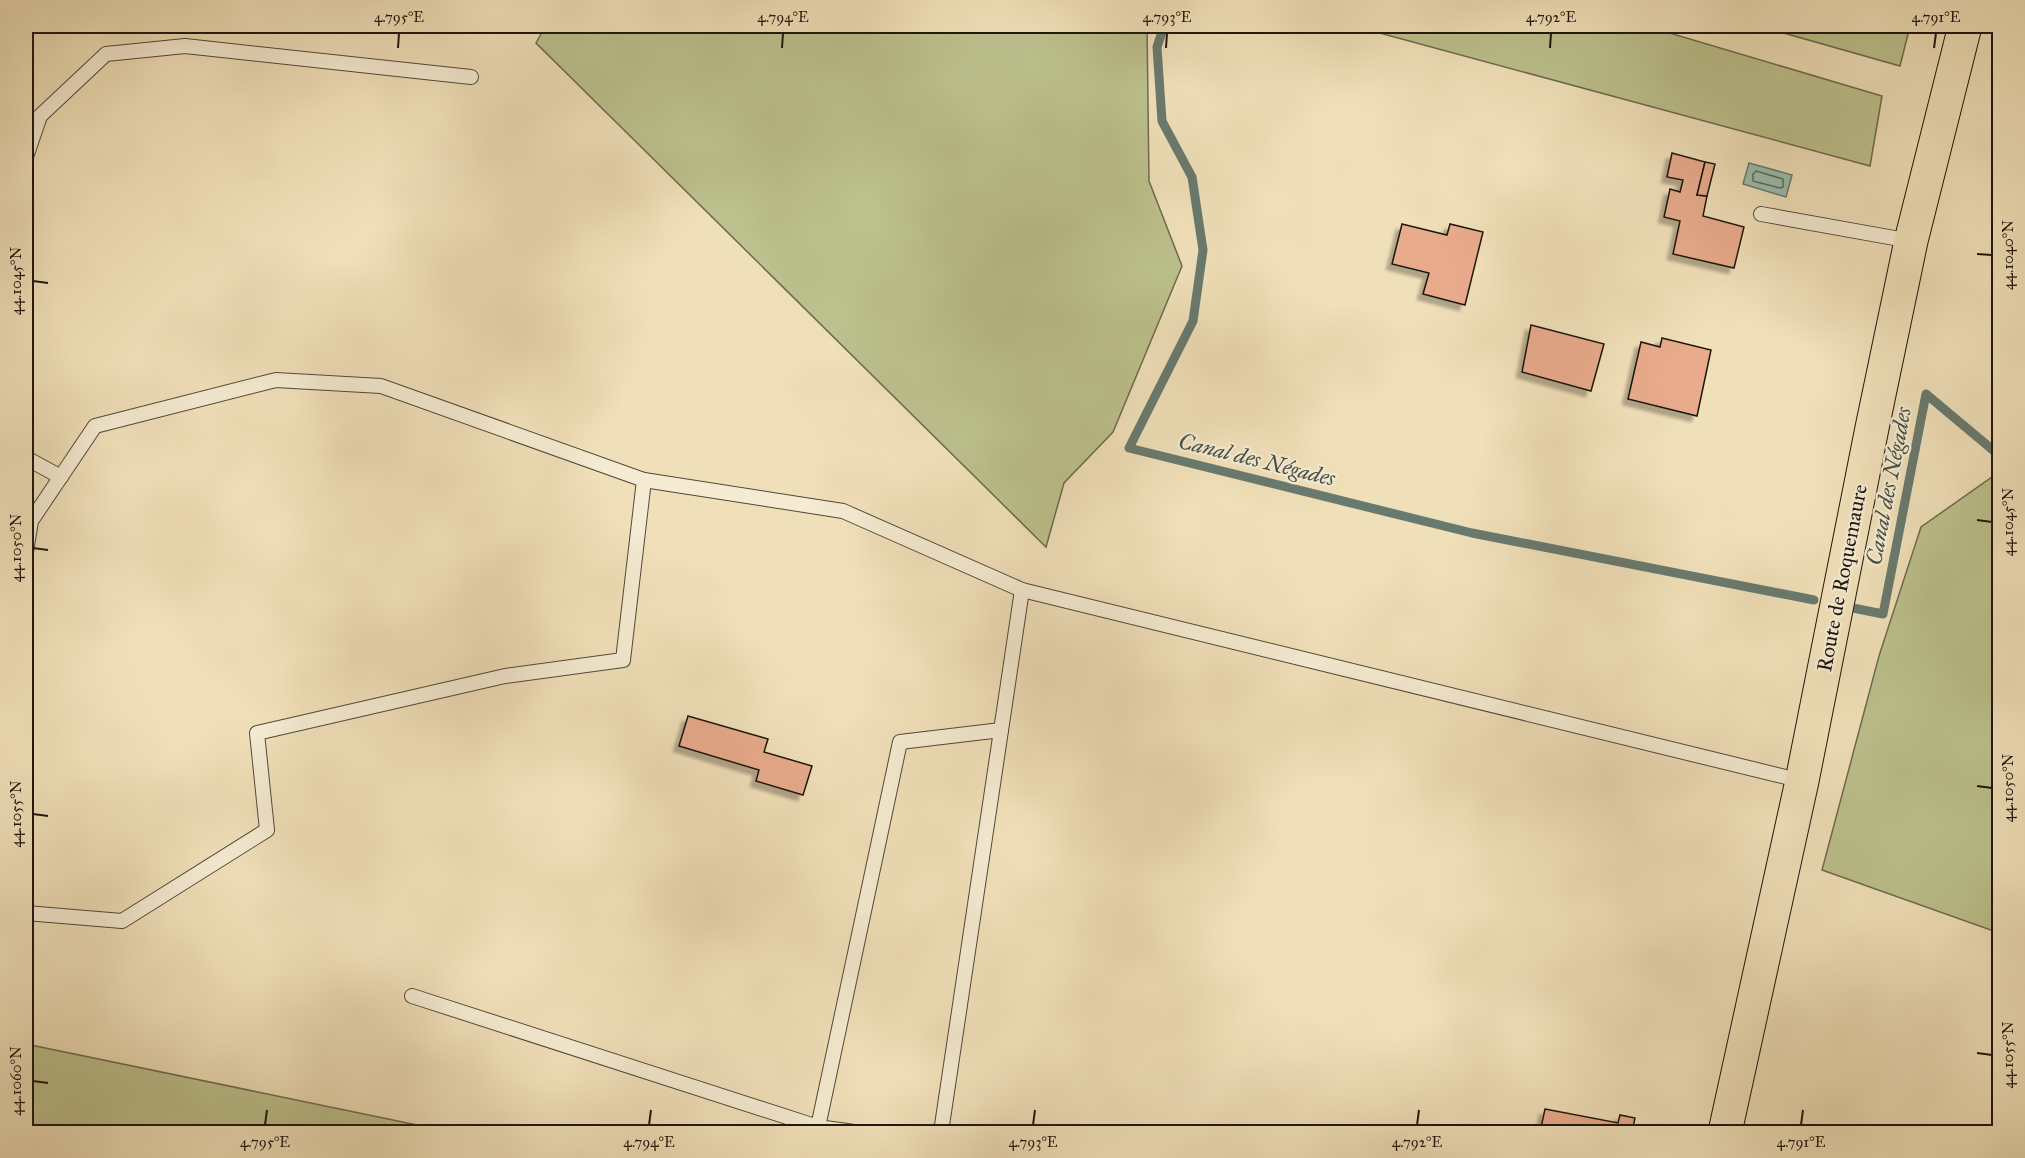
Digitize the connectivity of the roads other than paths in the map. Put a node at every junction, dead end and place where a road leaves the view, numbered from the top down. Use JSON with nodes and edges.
{"nodes":[{"id":1,"x":1965,"y":26,"type":"edge"},
{"id":2,"x":471,"y":77,"type":"dead end"},
{"id":3,"x":26,"y":157,"type":"edge"},
{"id":4,"x":1761,"y":214,"type":"dead end"},
{"id":5,"x":1911,"y":241,"type":"junction"},
{"id":6,"x":26,"y":458,"type":"edge"},
{"id":7,"x":61,"y":477,"type":"junction"},
{"id":8,"x":644,"y":480,"type":"junction"},
{"id":9,"x":26,"y":552,"type":"edge"},
{"id":10,"x":1022,"y":590,"type":"junction"},
{"id":11,"x":1001,"y":730,"type":"junction"},
{"id":12,"x":1802,"y":781,"type":"junction"},
{"id":13,"x":26,"y":913,"type":"edge"},
{"id":14,"x":412,"y":996,"type":"dead end"},
{"id":15,"x":818,"y":1127,"type":"junction"},
{"id":16,"x":854,"y":1132,"type":"edge"},
{"id":17,"x":941,"y":1132,"type":"edge"},
{"id":18,"x":1725,"y":1132,"type":"edge"}],
"edges":[{"from":1,"to":5,"type":"main road","name":"Route de Roquemaure"},
{"from":2,"to":3,"type":"lane"},
{"from":4,"to":5,"type":"lane"},
{"from":5,"to":12,"type":"main road","name":"Route de Roquemaure"},
{"from":6,"to":7,"type":"lane"},
{"from":7,"to":8,"type":"lane"},
{"from":7,"to":9,"type":"lane"},
{"from":8,"to":10,"type":"lane"},
{"from":8,"to":13,"type":"lane"},
{"from":10,"to":11,"type":"lane"},
{"from":10,"to":12,"type":"lane"},
{"from":11,"to":15,"type":"lane"},
{"from":11,"to":17,"type":"lane"},
{"from":12,"to":18,"type":"main road","name":"Route de Roquemaure"},
{"from":14,"to":15,"type":"lane"},
{"from":15,"to":16,"type":"lane"}]}
